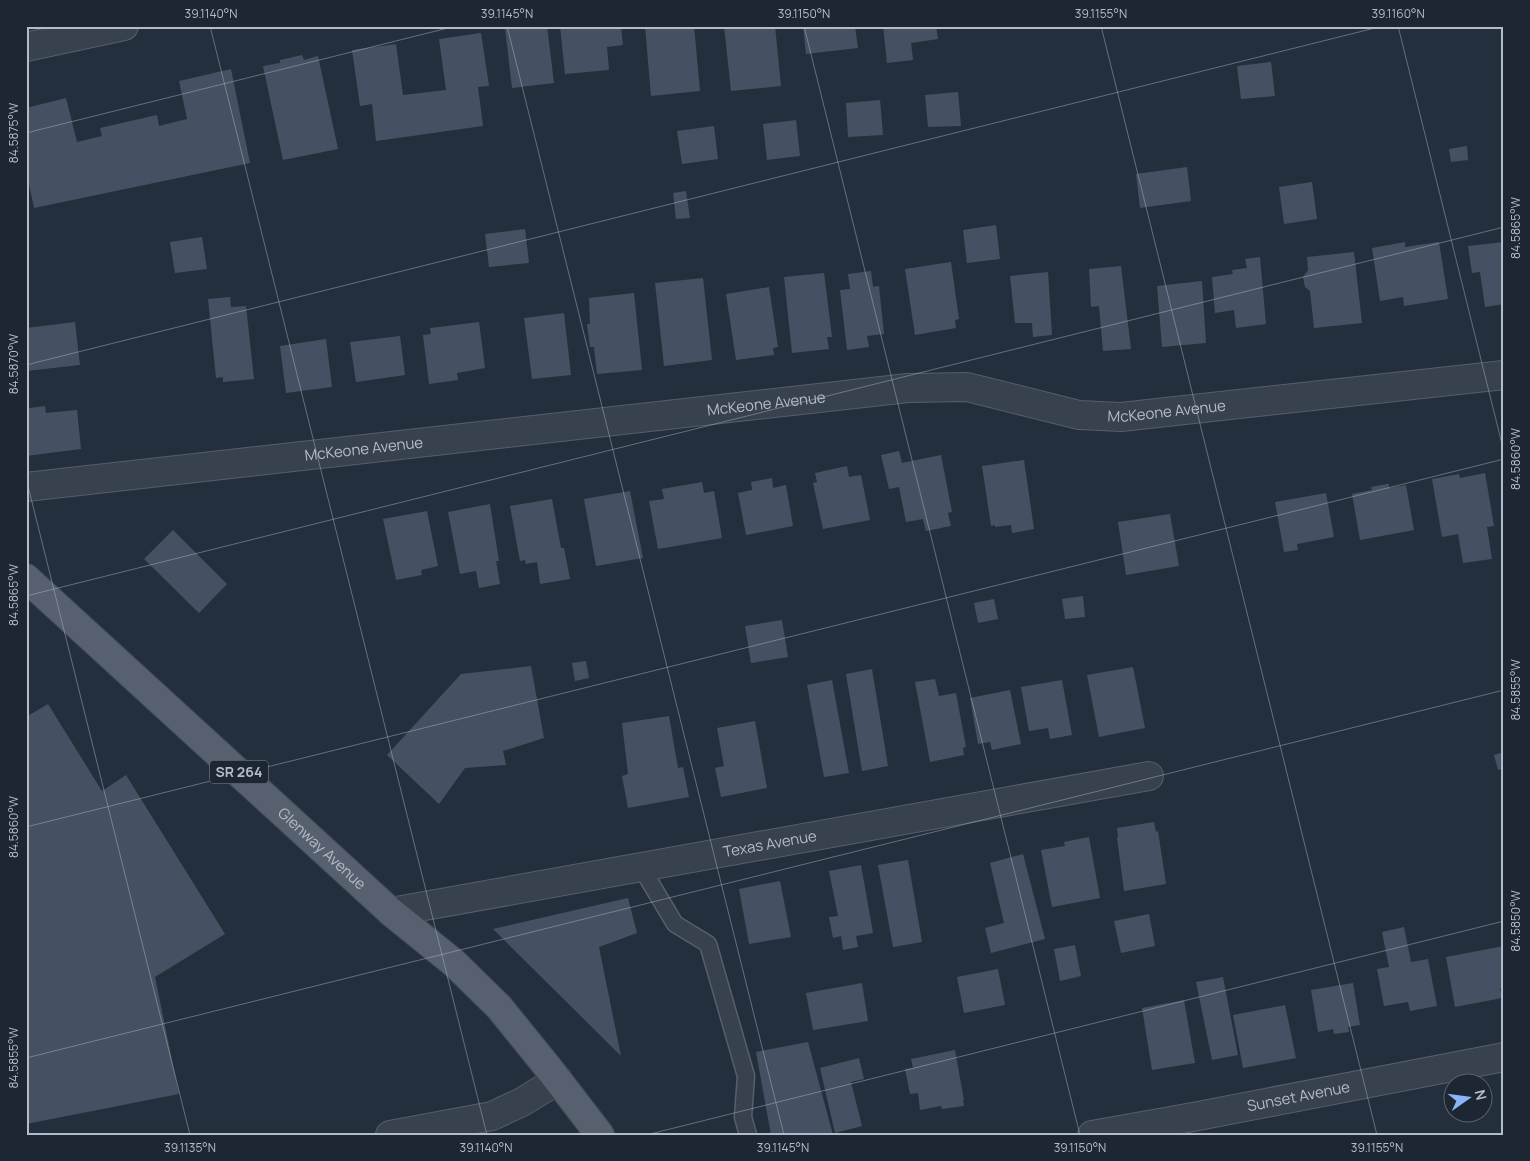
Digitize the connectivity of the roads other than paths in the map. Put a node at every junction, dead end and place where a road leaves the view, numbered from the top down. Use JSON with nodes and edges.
{"nodes":[{"id":1,"x":124,"y":26,"type":"edge"},
{"id":2,"x":26,"y":47,"type":"edge"},
{"id":3,"x":1504,"y":375,"type":"edge"},
{"id":4,"x":26,"y":487,"type":"edge"},
{"id":5,"x":26,"y":578,"type":"edge"},
{"id":6,"x":1149,"y":776,"type":"dead end"},
{"id":7,"x":641,"y":867,"type":"junction"},
{"id":8,"x":391,"y":912,"type":"junction"},
{"id":9,"x":1504,"y":1057,"type":"edge"},
{"id":10,"x":558,"y":1080,"type":"junction"},
{"id":11,"x":390,"y":1135,"type":"edge"},
{"id":12,"x":600,"y":1135,"type":"edge"},
{"id":13,"x":748,"y":1135,"type":"edge"},
{"id":14,"x":1092,"y":1135,"type":"edge"}],
"edges":[{"from":1,"to":2,"type":"street"},
{"from":3,"to":4,"type":"street","name":"McKeone Avenue"},
{"from":5,"to":8,"type":"main road","name":"Glenway Avenue","number":"SR 264"},
{"from":6,"to":7,"type":"street","name":"Texas Avenue"},
{"from":7,"to":8,"type":"street","name":"Texas Avenue"},
{"from":7,"to":13,"type":"lane"},
{"from":8,"to":10,"type":"main road","name":"Glenway Avenue","number":"SR 264"},
{"from":9,"to":14,"type":"street","name":"Sunset Avenue"},
{"from":10,"to":11,"type":"street"},
{"from":10,"to":12,"type":"main road","name":"Glenway Avenue","number":"SR 264"}]}
